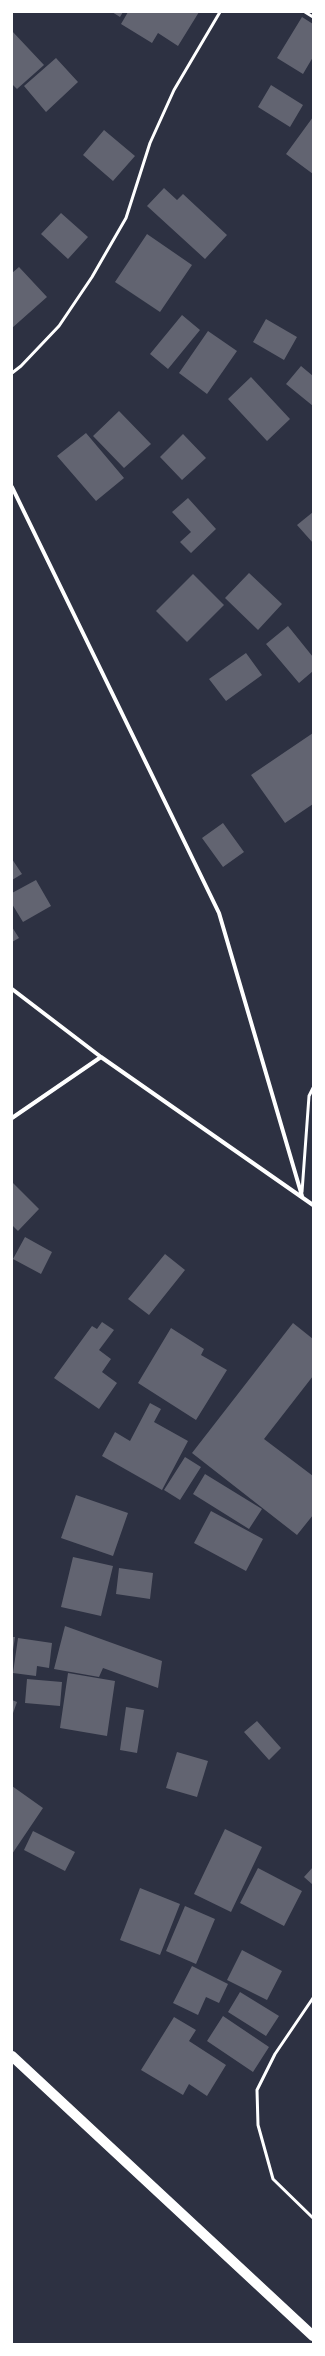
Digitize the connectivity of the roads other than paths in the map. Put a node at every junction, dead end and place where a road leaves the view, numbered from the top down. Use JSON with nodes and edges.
{"nodes":[{"id":1,"x":220,"y":12,"type":"edge"},
{"id":2,"x":305,"y":12,"type":"edge"},
{"id":3,"x":313,"y":16,"type":"edge"},
{"id":4,"x":12,"y":373,"type":"edge"},
{"id":5,"x":12,"y":487,"type":"edge"},
{"id":6,"x":12,"y":988,"type":"edge"},
{"id":7,"x":101,"y":1058,"type":"junction"},
{"id":8,"x":313,"y":1088,"type":"edge"},
{"id":9,"x":12,"y":1118,"type":"edge"},
{"id":10,"x":302,"y":1196,"type":"junction"},
{"id":11,"x":313,"y":1205,"type":"edge"},
{"id":12,"x":313,"y":1998,"type":"edge"},
{"id":13,"x":12,"y":2056,"type":"edge"},
{"id":14,"x":313,"y":2218,"type":"edge"},
{"id":15,"x":313,"y":2336,"type":"edge"}],
"edges":[{"from":1,"to":4,"type":"lane"},
{"from":2,"to":3,"type":"lane"},
{"from":5,"to":10,"type":"street"},
{"from":6,"to":7,"type":"street"},
{"from":7,"to":9,"type":"street"},
{"from":7,"to":10,"type":"street"},
{"from":8,"to":10,"type":"lane"},
{"from":10,"to":11,"type":"street"},
{"from":12,"to":14,"type":"lane"},
{"from":13,"to":15,"type":"main road"}]}
